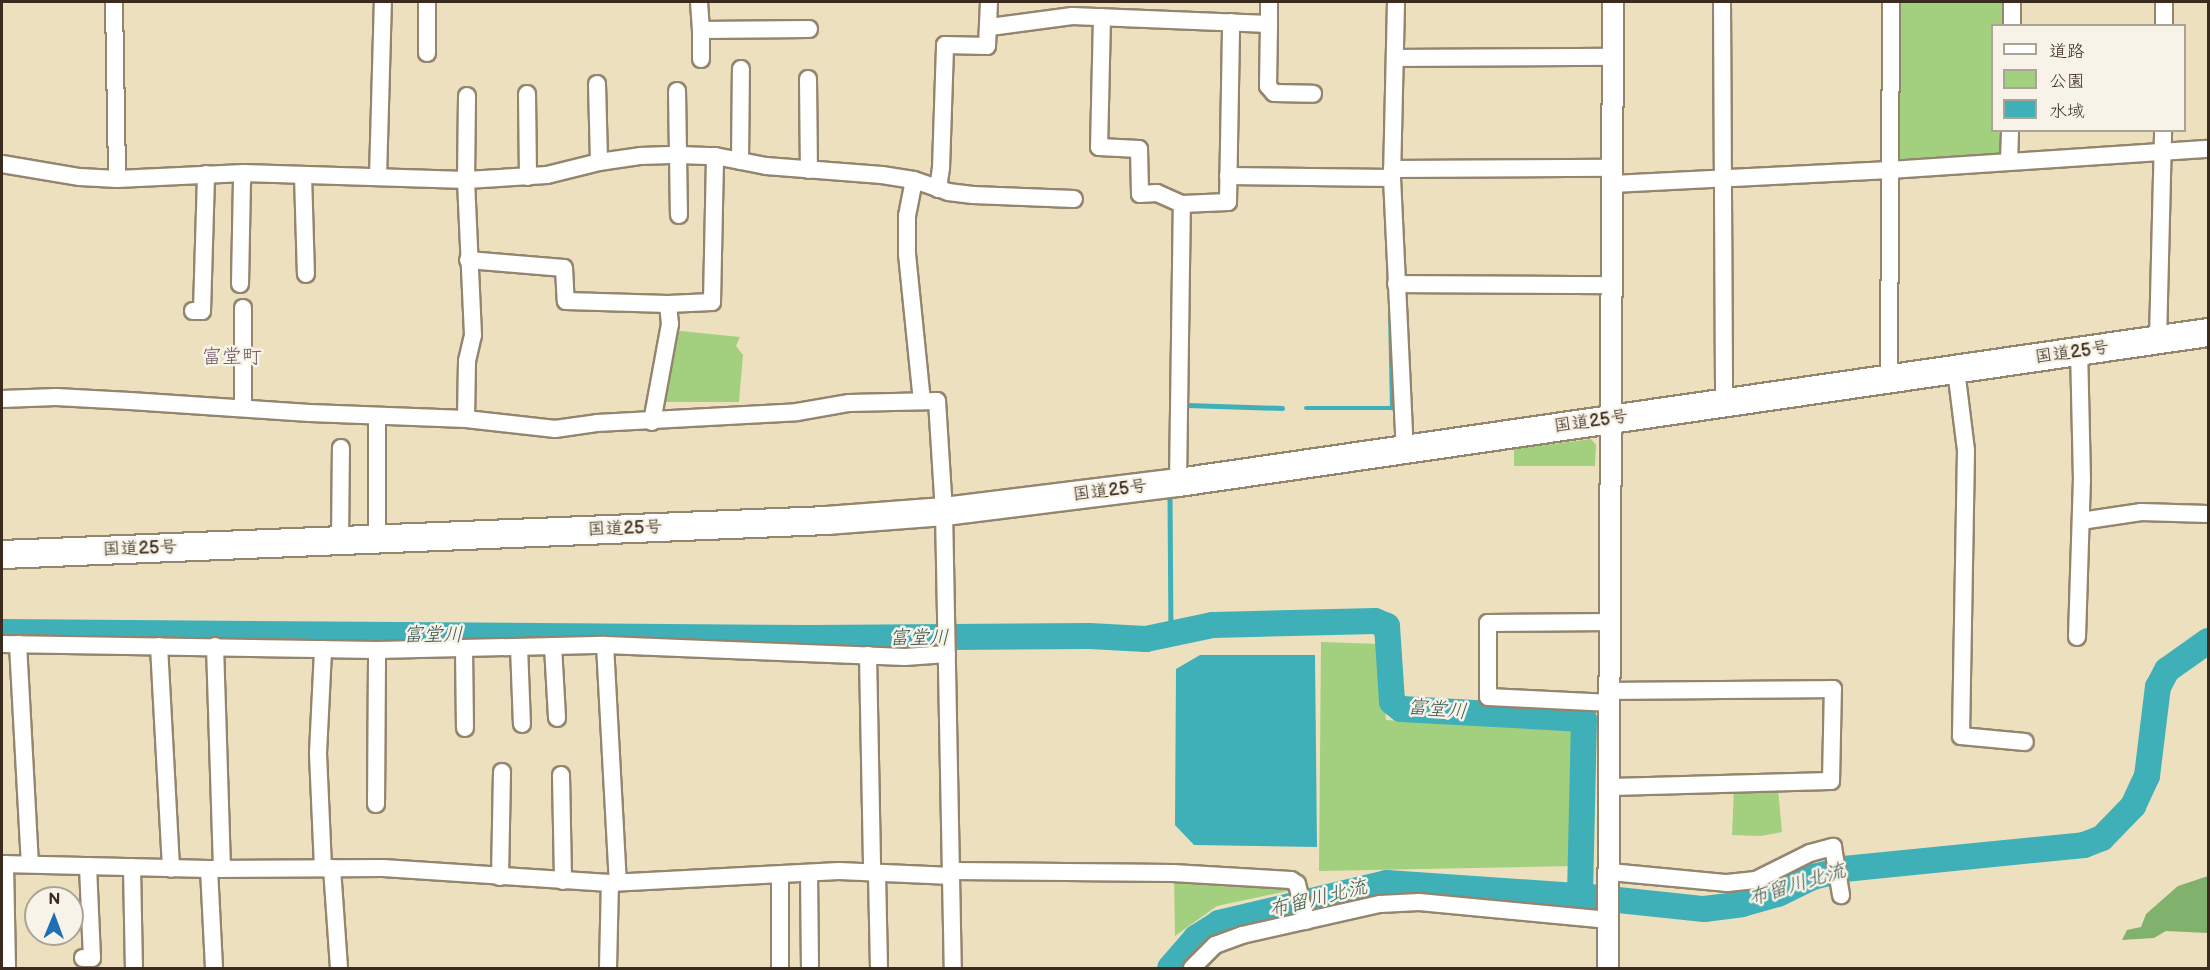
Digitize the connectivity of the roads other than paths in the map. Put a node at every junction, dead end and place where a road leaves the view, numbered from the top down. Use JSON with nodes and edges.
{"nodes":[{"id":1,"x":114,"y":2,"type":"edge"},
{"id":2,"x":383,"y":2,"type":"edge"},
{"id":3,"x":427,"y":2,"type":"edge"},
{"id":4,"x":699,"y":2,"type":"edge"},
{"id":5,"x":989,"y":2,"type":"edge"},
{"id":6,"x":1269,"y":2,"type":"edge"},
{"id":7,"x":1396,"y":2,"type":"edge"},
{"id":8,"x":1613,"y":2,"type":"edge"},
{"id":9,"x":1722,"y":2,"type":"edge"},
{"id":10,"x":1891,"y":2,"type":"edge"},
{"id":11,"x":2012,"y":2,"type":"edge"},
{"id":12,"x":2164,"y":2,"type":"edge"},
{"id":13,"x":1102,"y":18,"type":"junction"},
{"id":14,"x":1231,"y":22,"type":"junction"},
{"id":15,"x":1269,"y":24,"type":"junction"},
{"id":16,"x":2012,"y":24,"type":"edge"},
{"id":17,"x":2164,"y":24,"type":"edge"},
{"id":18,"x":990,"y":27,"type":"junction"},
{"id":19,"x":809,"y":29,"type":"dead end"},
{"id":20,"x":701,"y":30,"type":"junction"},
{"id":21,"x":427,"y":53,"type":"dead end"},
{"id":22,"x":1613,"y":57,"type":"junction"},
{"id":23,"x":1396,"y":58,"type":"junction"},
{"id":24,"x":701,"y":59,"type":"dead end"},
{"id":25,"x":741,"y":69,"type":"dead end"},
{"id":26,"x":808,"y":80,"type":"dead end"},
{"id":27,"x":597,"y":84,"type":"dead end"},
{"id":28,"x":677,"y":91,"type":"dead end"},
{"id":29,"x":527,"y":94,"type":"dead end"},
{"id":30,"x":1313,"y":94,"type":"dead end"},
{"id":31,"x":467,"y":96,"type":"dead end"},
{"id":32,"x":2010,"y":132,"type":"edge"},
{"id":33,"x":2163,"y":132,"type":"edge"},
{"id":34,"x":2208,"y":149,"type":"edge"},
{"id":35,"x":2163,"y":152,"type":"junction"},
{"id":36,"x":678,"y":155,"type":"junction"},
{"id":37,"x":715,"y":156,"type":"junction"},
{"id":38,"x":740,"y":161,"type":"junction"},
{"id":39,"x":2009,"y":161,"type":"junction"},
{"id":40,"x":598,"y":162,"type":"junction"},
{"id":41,"x":2,"y":164,"type":"edge"},
{"id":42,"x":809,"y":170,"type":"junction"},
{"id":43,"x":1890,"y":170,"type":"junction"},
{"id":44,"x":244,"y":173,"type":"junction"},
{"id":45,"x":206,"y":174,"type":"junction"},
{"id":46,"x":1392,"y":174,"type":"junction"},
{"id":47,"x":303,"y":175,"type":"junction"},
{"id":48,"x":1228,"y":176,"type":"junction"},
{"id":49,"x":1613,"y":176,"type":"junction"},
{"id":50,"x":378,"y":177,"type":"junction"},
{"id":51,"x":528,"y":177,"type":"junction"},
{"id":52,"x":117,"y":179,"type":"junction"},
{"id":53,"x":1722,"y":179,"type":"junction"},
{"id":54,"x":465,"y":180,"type":"junction"},
{"id":55,"x":914,"y":180,"type":"junction"},
{"id":56,"x":938,"y":189,"type":"junction"},
{"id":57,"x":1074,"y":199,"type":"dead end"},
{"id":58,"x":1182,"y":204,"type":"junction"},
{"id":59,"x":679,"y":215,"type":"dead end"},
{"id":60,"x":468,"y":260,"type":"junction"},
{"id":61,"x":306,"y":274,"type":"dead end"},
{"id":62,"x":240,"y":284,"type":"dead end"},
{"id":63,"x":1396,"y":284,"type":"junction"},
{"id":64,"x":1613,"y":285,"type":"junction"},
{"id":65,"x":668,"y":304,"type":"junction"},
{"id":66,"x":243,"y":308,"type":"dead end"},
{"id":67,"x":193,"y":311,"type":"dead end"},
{"id":68,"x":2208,"y":332,"type":"edge"},
{"id":69,"x":2158,"y":340,"type":"junction"},
{"id":70,"x":2079,"y":352,"type":"junction"},
{"id":71,"x":1956,"y":370,"type":"junction"},
{"id":72,"x":1889,"y":380,"type":"junction"},
{"id":73,"x":2,"y":399,"type":"edge"},
{"id":74,"x":921,"y":401,"type":"junction"},
{"id":75,"x":1724,"y":403,"type":"junction"},
{"id":76,"x":243,"y":408,"type":"junction"},
{"id":77,"x":377,"y":416,"type":"junction"},
{"id":78,"x":466,"y":419,"type":"junction"},
{"id":79,"x":1612,"y":419,"type":"junction"},
{"id":80,"x":652,"y":422,"type":"junction"},
{"id":81,"x":341,"y":448,"type":"dead end"},
{"id":82,"x":1405,"y":449,"type":"junction"},
{"id":83,"x":1178,"y":482,"type":"junction"},
{"id":84,"x":944,"y":511,"type":"junction"},
{"id":85,"x":2208,"y":514,"type":"edge"},
{"id":86,"x":2081,"y":521,"type":"junction"},
{"id":87,"x":377,"y":539,"type":"junction"},
{"id":88,"x":340,"y":541,"type":"junction"},
{"id":89,"x":2,"y":554,"type":"edge"},
{"id":90,"x":1612,"y":622,"type":"junction"},
{"id":91,"x":2077,"y":637,"type":"dead end"},
{"id":92,"x":10,"y":644,"type":"edge"},
{"id":93,"x":947,"y":644,"type":"junction"},
{"id":94,"x":605,"y":645,"type":"junction"},
{"id":95,"x":159,"y":646,"type":"junction"},
{"id":96,"x":215,"y":646,"type":"junction"},
{"id":97,"x":553,"y":646,"type":"junction"},
{"id":98,"x":519,"y":647,"type":"junction"},
{"id":99,"x":464,"y":648,"type":"junction"},
{"id":100,"x":323,"y":649,"type":"junction"},
{"id":101,"x":377,"y":650,"type":"junction"},
{"id":102,"x":868,"y":655,"type":"junction"},
{"id":103,"x":1611,"y":697,"type":"junction"},
{"id":104,"x":557,"y":718,"type":"dead end"},
{"id":105,"x":522,"y":724,"type":"dead end"},
{"id":106,"x":465,"y":728,"type":"dead end"},
{"id":107,"x":2025,"y":742,"type":"dead end"},
{"id":108,"x":502,"y":772,"type":"dead end"},
{"id":109,"x":561,"y":775,"type":"dead end"},
{"id":110,"x":1611,"y":787,"type":"junction"},
{"id":111,"x":376,"y":804,"type":"dead end"},
{"id":112,"x":3,"y":864,"type":"edge"},
{"id":113,"x":30,"y":864,"type":"junction"},
{"id":114,"x":88,"y":866,"type":"junction"},
{"id":115,"x":132,"y":867,"type":"junction"},
{"id":116,"x":171,"y":868,"type":"junction"},
{"id":117,"x":327,"y":868,"type":"junction"},
{"id":118,"x":215,"y":869,"type":"junction"},
{"id":119,"x":809,"y":873,"type":"junction"},
{"id":120,"x":874,"y":873,"type":"junction"},
{"id":121,"x":952,"y":874,"type":"junction"},
{"id":122,"x":780,"y":875,"type":"junction"},
{"id":123,"x":1609,"y":876,"type":"junction"},
{"id":124,"x":500,"y":877,"type":"junction"},
{"id":125,"x":563,"y":881,"type":"junction"},
{"id":126,"x":614,"y":882,"type":"junction"},
{"id":127,"x":1840,"y":891,"type":"dead end"},
{"id":128,"x":1609,"y":917,"type":"junction"},
{"id":129,"x":1306,"y":920,"type":"junction"},
{"id":130,"x":83,"y":958,"type":"dead end"},
{"id":131,"x":7,"y":969,"type":"edge"},
{"id":132,"x":134,"y":969,"type":"edge"},
{"id":133,"x":214,"y":969,"type":"edge"},
{"id":134,"x":339,"y":969,"type":"edge"},
{"id":135,"x":608,"y":969,"type":"edge"},
{"id":136,"x":780,"y":969,"type":"edge"},
{"id":137,"x":810,"y":969,"type":"edge"},
{"id":138,"x":879,"y":969,"type":"edge"},
{"id":139,"x":953,"y":969,"type":"edge"},
{"id":140,"x":1192,"y":969,"type":"edge"},
{"id":141,"x":1608,"y":969,"type":"edge"}],
"edges":[{"from":1,"to":52,"type":"street"},
{"from":2,"to":50,"type":"street"},
{"from":3,"to":21,"type":"street"},
{"from":4,"to":20,"type":"street"},
{"from":5,"to":18,"type":"street"},
{"from":6,"to":15,"type":"street"},
{"from":7,"to":23,"type":"street"},
{"from":8,"to":22,"type":"street"},
{"from":9,"to":53,"type":"street"},
{"from":10,"to":43,"type":"street"},
{"from":11,"to":16,"type":"street"},
{"from":12,"to":17,"type":"street"},
{"from":13,"to":14,"type":"street"},
{"from":13,"to":18,"type":"street"},
{"from":13,"to":58,"type":"street"},
{"from":14,"to":15,"type":"street"},
{"from":14,"to":48,"type":"street"},
{"from":15,"to":30,"type":"street"},
{"from":18,"to":56,"type":"street"},
{"from":19,"to":20,"type":"street"},
{"from":20,"to":24,"type":"street"},
{"from":22,"to":23,"type":"street"},
{"from":22,"to":49,"type":"street"},
{"from":23,"to":46,"type":"street"},
{"from":25,"to":38,"type":"street"},
{"from":26,"to":42,"type":"street"},
{"from":27,"to":40,"type":"street"},
{"from":28,"to":36,"type":"street"},
{"from":29,"to":51,"type":"street"},
{"from":31,"to":54,"type":"street"},
{"from":32,"to":39,"type":"street"},
{"from":33,"to":35,"type":"street"},
{"from":34,"to":35,"type":"street"},
{"from":35,"to":39,"type":"street"},
{"from":35,"to":69,"type":"street"},
{"from":36,"to":37,"type":"street"},
{"from":36,"to":40,"type":"street"},
{"from":36,"to":59,"type":"street"},
{"from":37,"to":38,"type":"street"},
{"from":37,"to":65,"type":"street"},
{"from":38,"to":42,"type":"street"},
{"from":39,"to":43,"type":"street"},
{"from":40,"to":51,"type":"street"},
{"from":41,"to":52,"type":"street"},
{"from":42,"to":55,"type":"street"},
{"from":43,"to":53,"type":"street"},
{"from":43,"to":72,"type":"street"},
{"from":44,"to":45,"type":"street"},
{"from":44,"to":47,"type":"street"},
{"from":44,"to":62,"type":"street"},
{"from":45,"to":52,"type":"street"},
{"from":45,"to":67,"type":"street"},
{"from":46,"to":48,"type":"street"},
{"from":46,"to":49,"type":"street"},
{"from":46,"to":63,"type":"street"},
{"from":47,"to":50,"type":"street"},
{"from":47,"to":61,"type":"street"},
{"from":48,"to":58,"type":"street"},
{"from":49,"to":53,"type":"street"},
{"from":49,"to":64,"type":"street"},
{"from":50,"to":54,"type":"street"},
{"from":51,"to":54,"type":"street"},
{"from":53,"to":75,"type":"street"},
{"from":54,"to":60,"type":"street"},
{"from":55,"to":56,"type":"street"},
{"from":55,"to":74,"type":"street"},
{"from":56,"to":57,"type":"street"},
{"from":58,"to":83,"type":"street"},
{"from":60,"to":65,"type":"street"},
{"from":60,"to":78,"type":"street"},
{"from":63,"to":64,"type":"street"},
{"from":63,"to":82,"type":"street"},
{"from":64,"to":79,"type":"street"},
{"from":65,"to":80,"type":"street"},
{"from":66,"to":76,"type":"street"},
{"from":68,"to":69,"type":"highway","name":"国道25号"},
{"from":69,"to":70,"type":"highway","name":"国道25号"},
{"from":70,"to":71,"type":"highway","name":"国道25号"},
{"from":70,"to":86,"type":"street"},
{"from":71,"to":72,"type":"highway","name":"国道25号"},
{"from":71,"to":107,"type":"street"},
{"from":72,"to":75,"type":"highway","name":"国道25号"},
{"from":73,"to":76,"type":"street"},
{"from":74,"to":80,"type":"street"},
{"from":74,"to":84,"type":"street"},
{"from":75,"to":79,"type":"highway","name":"国道25号"},
{"from":76,"to":77,"type":"street"},
{"from":77,"to":78,"type":"street"},
{"from":77,"to":87,"type":"street"},
{"from":78,"to":80,"type":"street"},
{"from":79,"to":82,"type":"highway","name":"国道25号"},
{"from":79,"to":90,"type":"street"},
{"from":81,"to":88,"type":"street"},
{"from":82,"to":83,"type":"highway","name":"国道25号"},
{"from":83,"to":84,"type":"highway","name":"国道25号"},
{"from":84,"to":87,"type":"highway","name":"国道25号"},
{"from":84,"to":93,"type":"street"},
{"from":85,"to":86,"type":"street"},
{"from":86,"to":91,"type":"street"},
{"from":87,"to":88,"type":"highway","name":"国道25号"},
{"from":88,"to":89,"type":"highway","name":"国道25号"},
{"from":90,"to":103,"type":"street"},
{"from":90,"to":103,"type":"street"},
{"from":92,"to":95,"type":"street"},
{"from":92,"to":113,"type":"street"},
{"from":93,"to":102,"type":"street"},
{"from":93,"to":121,"type":"street"},
{"from":94,"to":97,"type":"street"},
{"from":94,"to":102,"type":"street"},
{"from":94,"to":126,"type":"street"},
{"from":95,"to":96,"type":"street"},
{"from":95,"to":116,"type":"street"},
{"from":96,"to":100,"type":"street"},
{"from":96,"to":118,"type":"street"},
{"from":97,"to":98,"type":"street"},
{"from":97,"to":104,"type":"street"},
{"from":98,"to":99,"type":"street"},
{"from":98,"to":105,"type":"street"},
{"from":99,"to":101,"type":"street"},
{"from":99,"to":106,"type":"street"},
{"from":100,"to":101,"type":"street"},
{"from":100,"to":117,"type":"street"},
{"from":101,"to":111,"type":"street"},
{"from":102,"to":120,"type":"street"},
{"from":103,"to":110,"type":"street"},
{"from":103,"to":110,"type":"street"},
{"from":108,"to":124,"type":"street"},
{"from":109,"to":125,"type":"street"},
{"from":110,"to":123,"type":"street"},
{"from":112,"to":113,"type":"street"},
{"from":112,"to":131,"type":"street"},
{"from":113,"to":114,"type":"street"},
{"from":114,"to":115,"type":"street"},
{"from":114,"to":130,"type":"street"},
{"from":115,"to":116,"type":"street"},
{"from":115,"to":132,"type":"street"},
{"from":116,"to":118,"type":"street"},
{"from":117,"to":118,"type":"street"},
{"from":117,"to":124,"type":"street"},
{"from":117,"to":134,"type":"street"},
{"from":118,"to":133,"type":"street"},
{"from":119,"to":120,"type":"street"},
{"from":119,"to":122,"type":"street"},
{"from":119,"to":137,"type":"street"},
{"from":120,"to":121,"type":"street"},
{"from":120,"to":138,"type":"street"},
{"from":121,"to":129,"type":"street"},
{"from":121,"to":139,"type":"street"},
{"from":122,"to":126,"type":"street"},
{"from":122,"to":136,"type":"street"},
{"from":123,"to":127,"type":"street"},
{"from":123,"to":128,"type":"street"},
{"from":124,"to":125,"type":"street"},
{"from":125,"to":126,"type":"street"},
{"from":126,"to":135,"type":"street"},
{"from":128,"to":129,"type":"street"},
{"from":128,"to":141,"type":"street"},
{"from":129,"to":140,"type":"street"}]}
